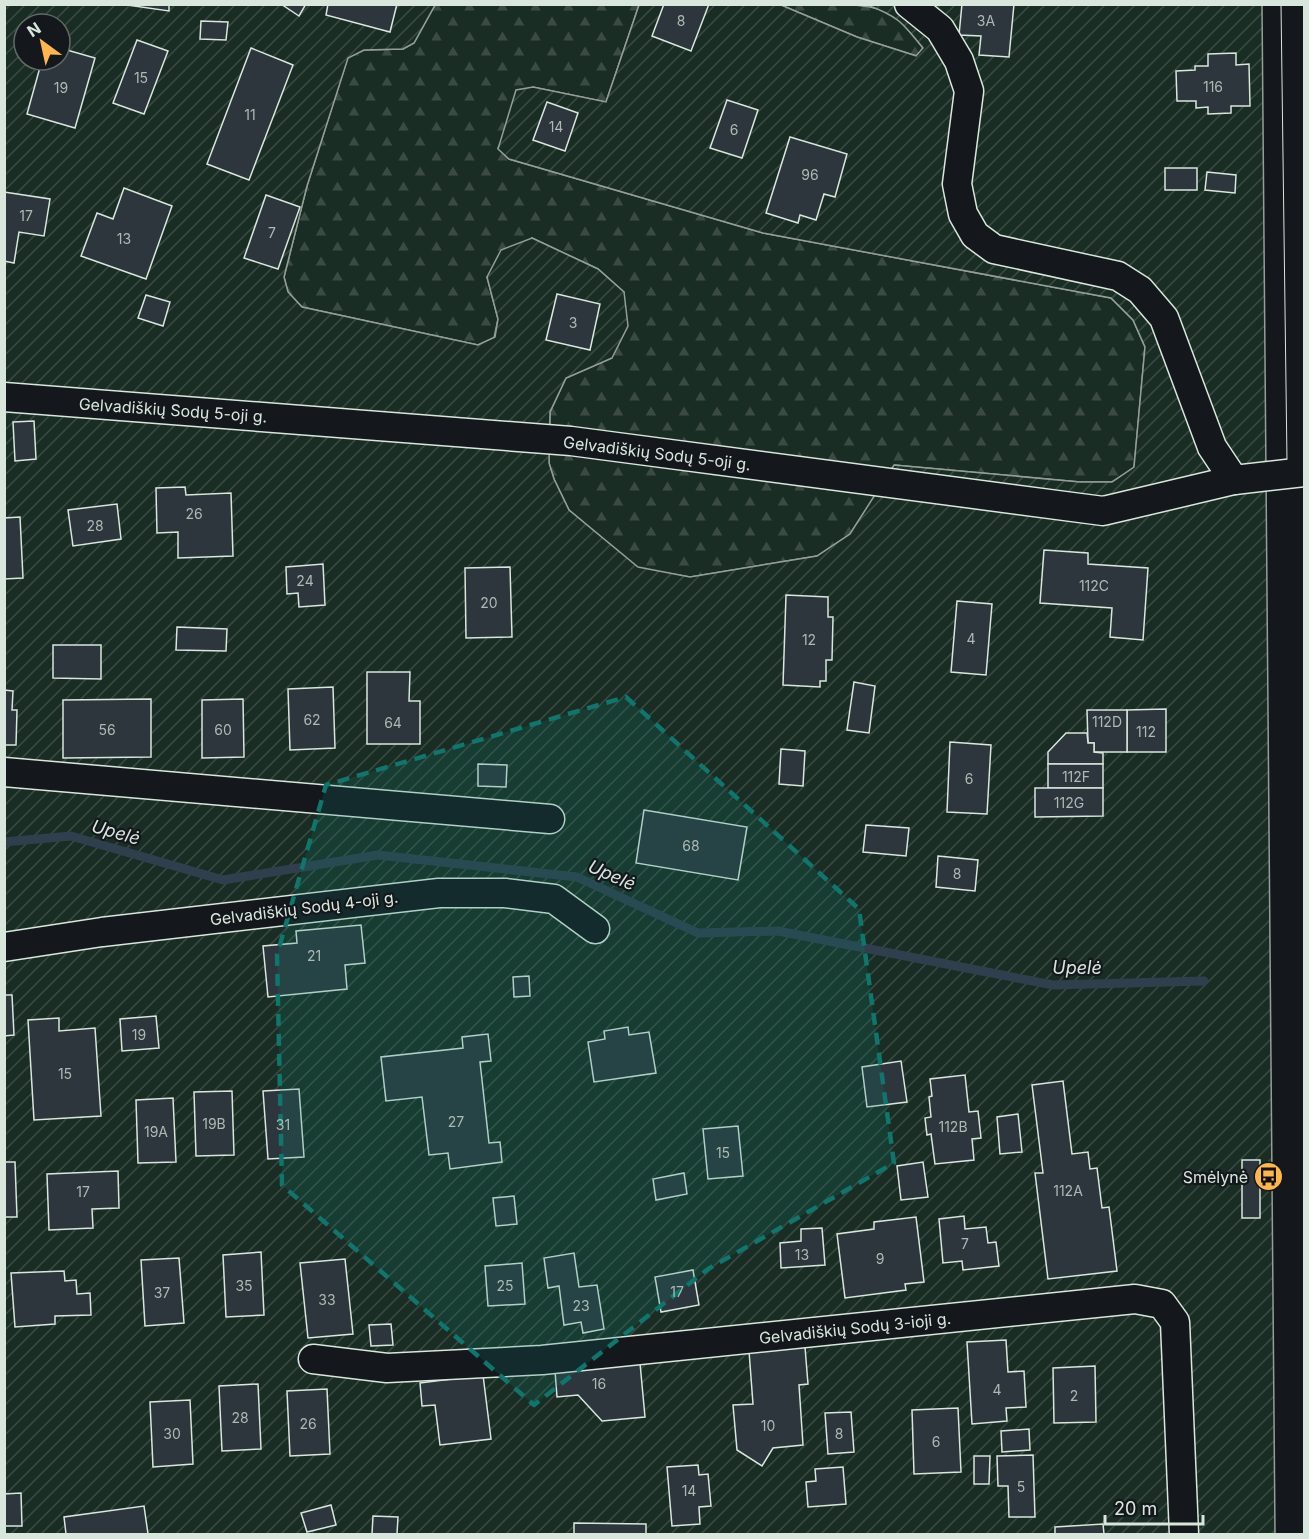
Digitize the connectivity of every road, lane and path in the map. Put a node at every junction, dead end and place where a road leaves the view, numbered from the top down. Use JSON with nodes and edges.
{"nodes":[{"id":1,"x":909,"y":4,"type":"edge"},
{"id":2,"x":1298,"y":4,"type":"edge"},
{"id":3,"x":4,"y":397,"type":"edge"},
{"id":4,"x":1305,"y":460,"type":"edge"},
{"id":5,"x":1305,"y":472,"type":"edge"},
{"id":6,"x":1234,"y":480,"type":"junction"},
{"id":7,"x":4,"y":772,"type":"edge"},
{"id":8,"x":550,"y":819,"type":"dead end"},
{"id":9,"x":595,"y":929,"type":"dead end"},
{"id":10,"x":4,"y":948,"type":"edge"},
{"id":11,"x":313,"y":1359,"type":"dead end"},
{"id":12,"x":1184,"y":1534,"type":"edge"}],
"edges":[{"from":1,"to":6,"type":"street"},
{"from":2,"to":4,"type":"main road"},
{"from":3,"to":6,"type":"street","name":"Gelvadiškių Sodų 5-oji g."},
{"from":5,"to":6,"type":"street","name":"Gelvadiškių Sodų 5-oji g."},
{"from":7,"to":8,"type":"street"},
{"from":9,"to":10,"type":"street","name":"Gelvadiškių Sodų 4-oji g."},
{"from":11,"to":12,"type":"street","name":"Gelvadiškių Sodų 3-ioji g."}]}
